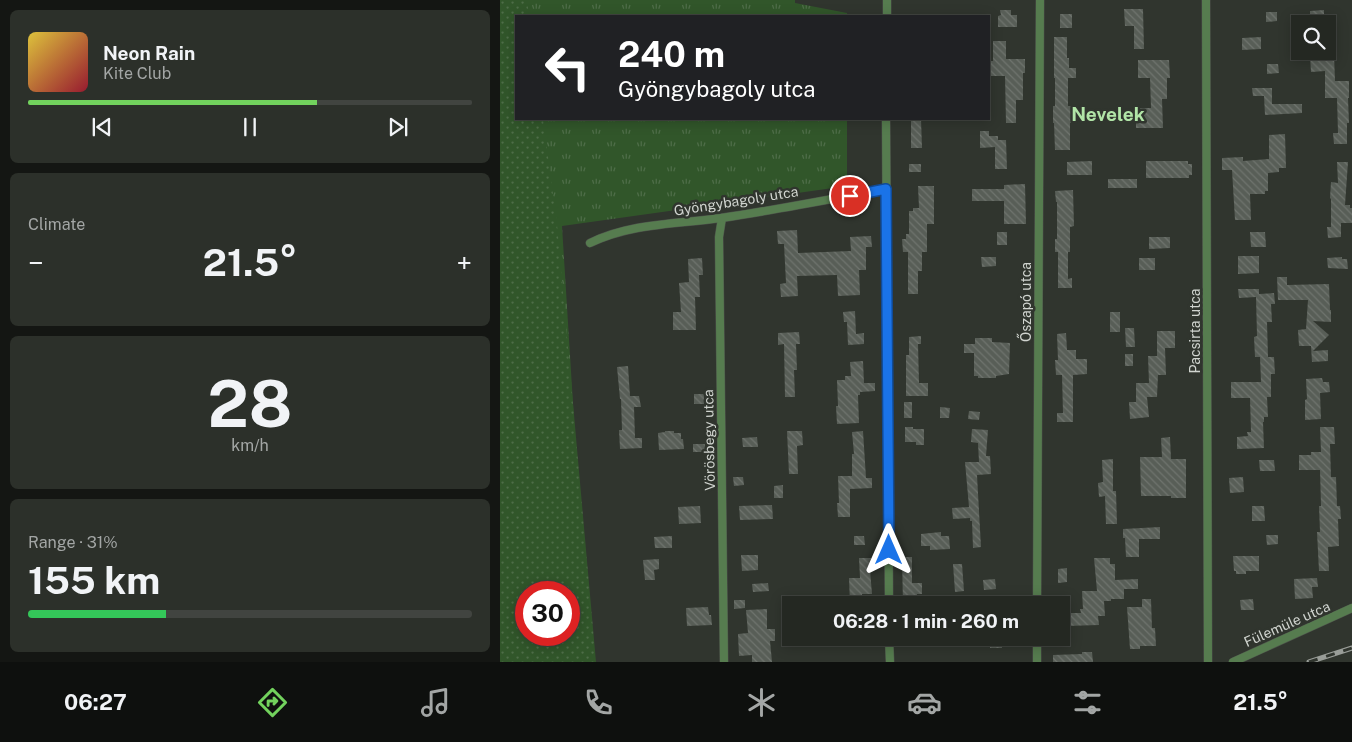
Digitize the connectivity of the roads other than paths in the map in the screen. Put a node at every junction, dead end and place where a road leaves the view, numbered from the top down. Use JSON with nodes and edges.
{"nodes":[{"id":1,"x":886,"y":0,"type":"edge"},
{"id":2,"x":1040,"y":0,"type":"edge"},
{"id":3,"x":1206,"y":0,"type":"edge"},
{"id":4,"x":886,"y":15,"type":"edge"},
{"id":5,"x":886,"y":120,"type":"edge"},
{"id":6,"x":886,"y":189,"type":"junction"},
{"id":7,"x":722,"y":218,"type":"junction"},
{"id":8,"x":590,"y":243,"type":"dead end"},
{"id":9,"x":889,"y":596,"type":"edge"},
{"id":10,"x":1037,"y":596,"type":"edge"},
{"id":11,"x":1352,"y":608,"type":"edge"},
{"id":12,"x":889,"y":646,"type":"edge"},
{"id":13,"x":1037,"y":646,"type":"edge"},
{"id":14,"x":724,"y":662,"type":"edge"},
{"id":15,"x":890,"y":662,"type":"edge"},
{"id":16,"x":1037,"y":662,"type":"edge"},
{"id":17,"x":1208,"y":662,"type":"edge"},
{"id":18,"x":1233,"y":662,"type":"edge"}],
"edges":[{"from":1,"to":4,"type":"street"},
{"from":2,"to":10,"type":"street","name":"Őszapó utca"},
{"from":3,"to":17,"type":"street","name":"Pacsirta utca"},
{"from":5,"to":6,"type":"street"},
{"from":6,"to":7,"type":"street","name":"Gyöngybagoly utca"},
{"from":6,"to":9,"type":"street"},
{"from":7,"to":8,"type":"street","name":"Gyöngybagoly utca"},
{"from":7,"to":14,"type":"street","name":"Vörösbegy utca"},
{"from":11,"to":18,"type":"street","name":"Fülemüle utca"},
{"from":12,"to":15,"type":"street"},
{"from":13,"to":16,"type":"street"}]}
